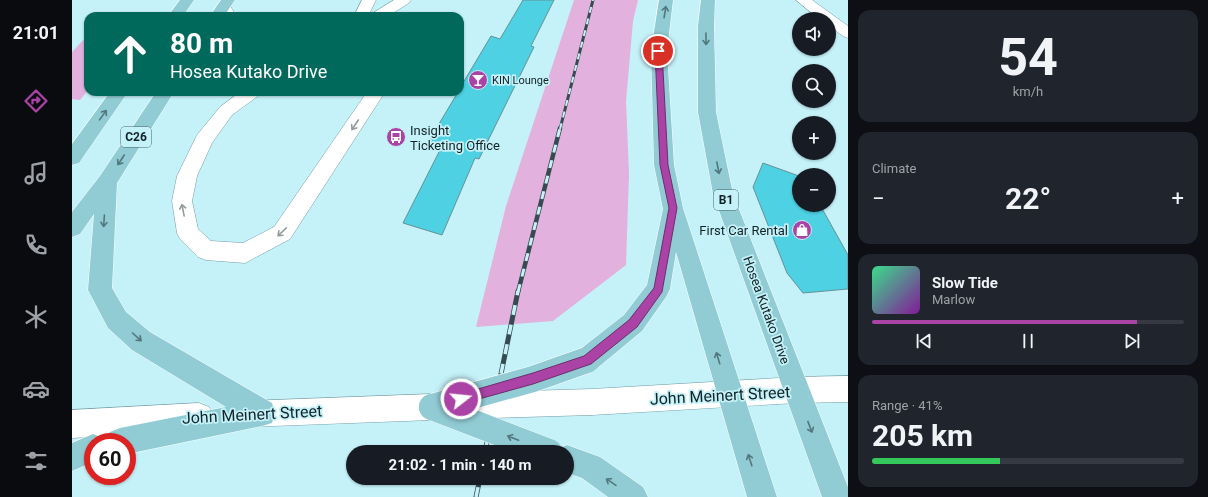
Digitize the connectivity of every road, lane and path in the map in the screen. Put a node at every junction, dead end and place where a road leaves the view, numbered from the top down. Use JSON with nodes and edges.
{"nodes":[{"id":1,"x":187,"y":0,"type":"edge"},
{"id":2,"x":369,"y":0,"type":"edge"},
{"id":3,"x":387,"y":0,"type":"edge"},
{"id":4,"x":404,"y":0,"type":"edge"},
{"id":5,"x":666,"y":0,"type":"edge"},
{"id":6,"x":708,"y":0,"type":"edge"},
{"id":7,"x":803,"y":0,"type":"edge"},
{"id":8,"x":178,"y":12,"type":"edge"},
{"id":9,"x":363,"y":12,"type":"edge"},
{"id":10,"x":374,"y":12,"type":"edge"},
{"id":11,"x":384,"y":12,"type":"edge"},
{"id":12,"x":848,"y":33,"type":"edge"},
{"id":13,"x":116,"y":96,"type":"edge"},
{"id":14,"x":162,"y":96,"type":"edge"},
{"id":15,"x":247,"y":96,"type":"edge"},
{"id":16,"x":373,"y":96,"type":"edge"},
{"id":17,"x":72,"y":158,"type":"edge"},
{"id":18,"x":107,"y":182,"type":"junction"},
{"id":19,"x":673,"y":208,"type":"junction"},
{"id":20,"x":72,"y":228,"type":"edge"},
{"id":21,"x":848,"y":389,"type":"edge"},
{"id":22,"x":796,"y":390,"type":"junction"},
{"id":23,"x":730,"y":395,"type":"junction"},
{"id":24,"x":432,"y":407,"type":"junction"},
{"id":25,"x":262,"y":413,"type":"junction"},
{"id":26,"x":72,"y":424,"type":"edge"},
{"id":27,"x":136,"y":439,"type":"edge"},
{"id":28,"x":531,"y":445,"type":"edge"},
{"id":29,"x":84,"y":452,"type":"edge"},
{"id":30,"x":72,"y":457,"type":"edge"},
{"id":31,"x":578,"y":463,"type":"edge"},
{"id":32,"x":633,"y":497,"type":"edge"},
{"id":33,"x":762,"y":497,"type":"edge"},
{"id":34,"x":837,"y":497,"type":"edge"}],
"edges":[{"from":1,"to":8,"type":"main road"},
{"from":2,"to":9,"type":"street"},
{"from":3,"to":10,"type":"street"},
{"from":4,"to":11,"type":"street"},
{"from":19,"to":5,"type":"main road","one_way":true},
{"from":6,"to":22,"type":"main road","name":"Hosea Kutako Drive","number":"B1","one_way":true},
{"from":7,"to":12,"type":"street"},
{"from":17,"to":13,"type":"main road","one_way":true},
{"from":14,"to":18,"type":"main road","number":"C26","one_way":true},
{"from":16,"to":15,"type":"street","one_way":true},
{"from":18,"to":20,"type":"main road","number":"C26"},
{"from":18,"to":25,"type":"main road","one_way":true},
{"from":23,"to":19,"type":"main road","one_way":true},
{"from":19,"to":24,"type":"main road","bridge":true},
{"from":21,"to":22,"type":"street","name":"John Meinert Street"},
{"from":22,"to":23,"type":"street","name":"John Meinert Street"},
{"from":22,"to":34,"type":"main road","name":"Hosea Kutako Drive","number":"B1","one_way":true},
{"from":23,"to":24,"type":"street","name":"John Meinert Street","bridge":true},
{"from":33,"to":23,"type":"main road","one_way":true},
{"from":24,"to":25,"type":"street","name":"John Meinert Street"},
{"from":28,"to":24,"type":"main road","one_way":true,"bridge":true},
{"from":25,"to":26,"type":"street","name":"John Meinert Street"},
{"from":25,"to":27,"type":"main road"},
{"from":29,"to":30,"type":"main road"},
{"from":32,"to":31,"type":"main road","one_way":true}]}
